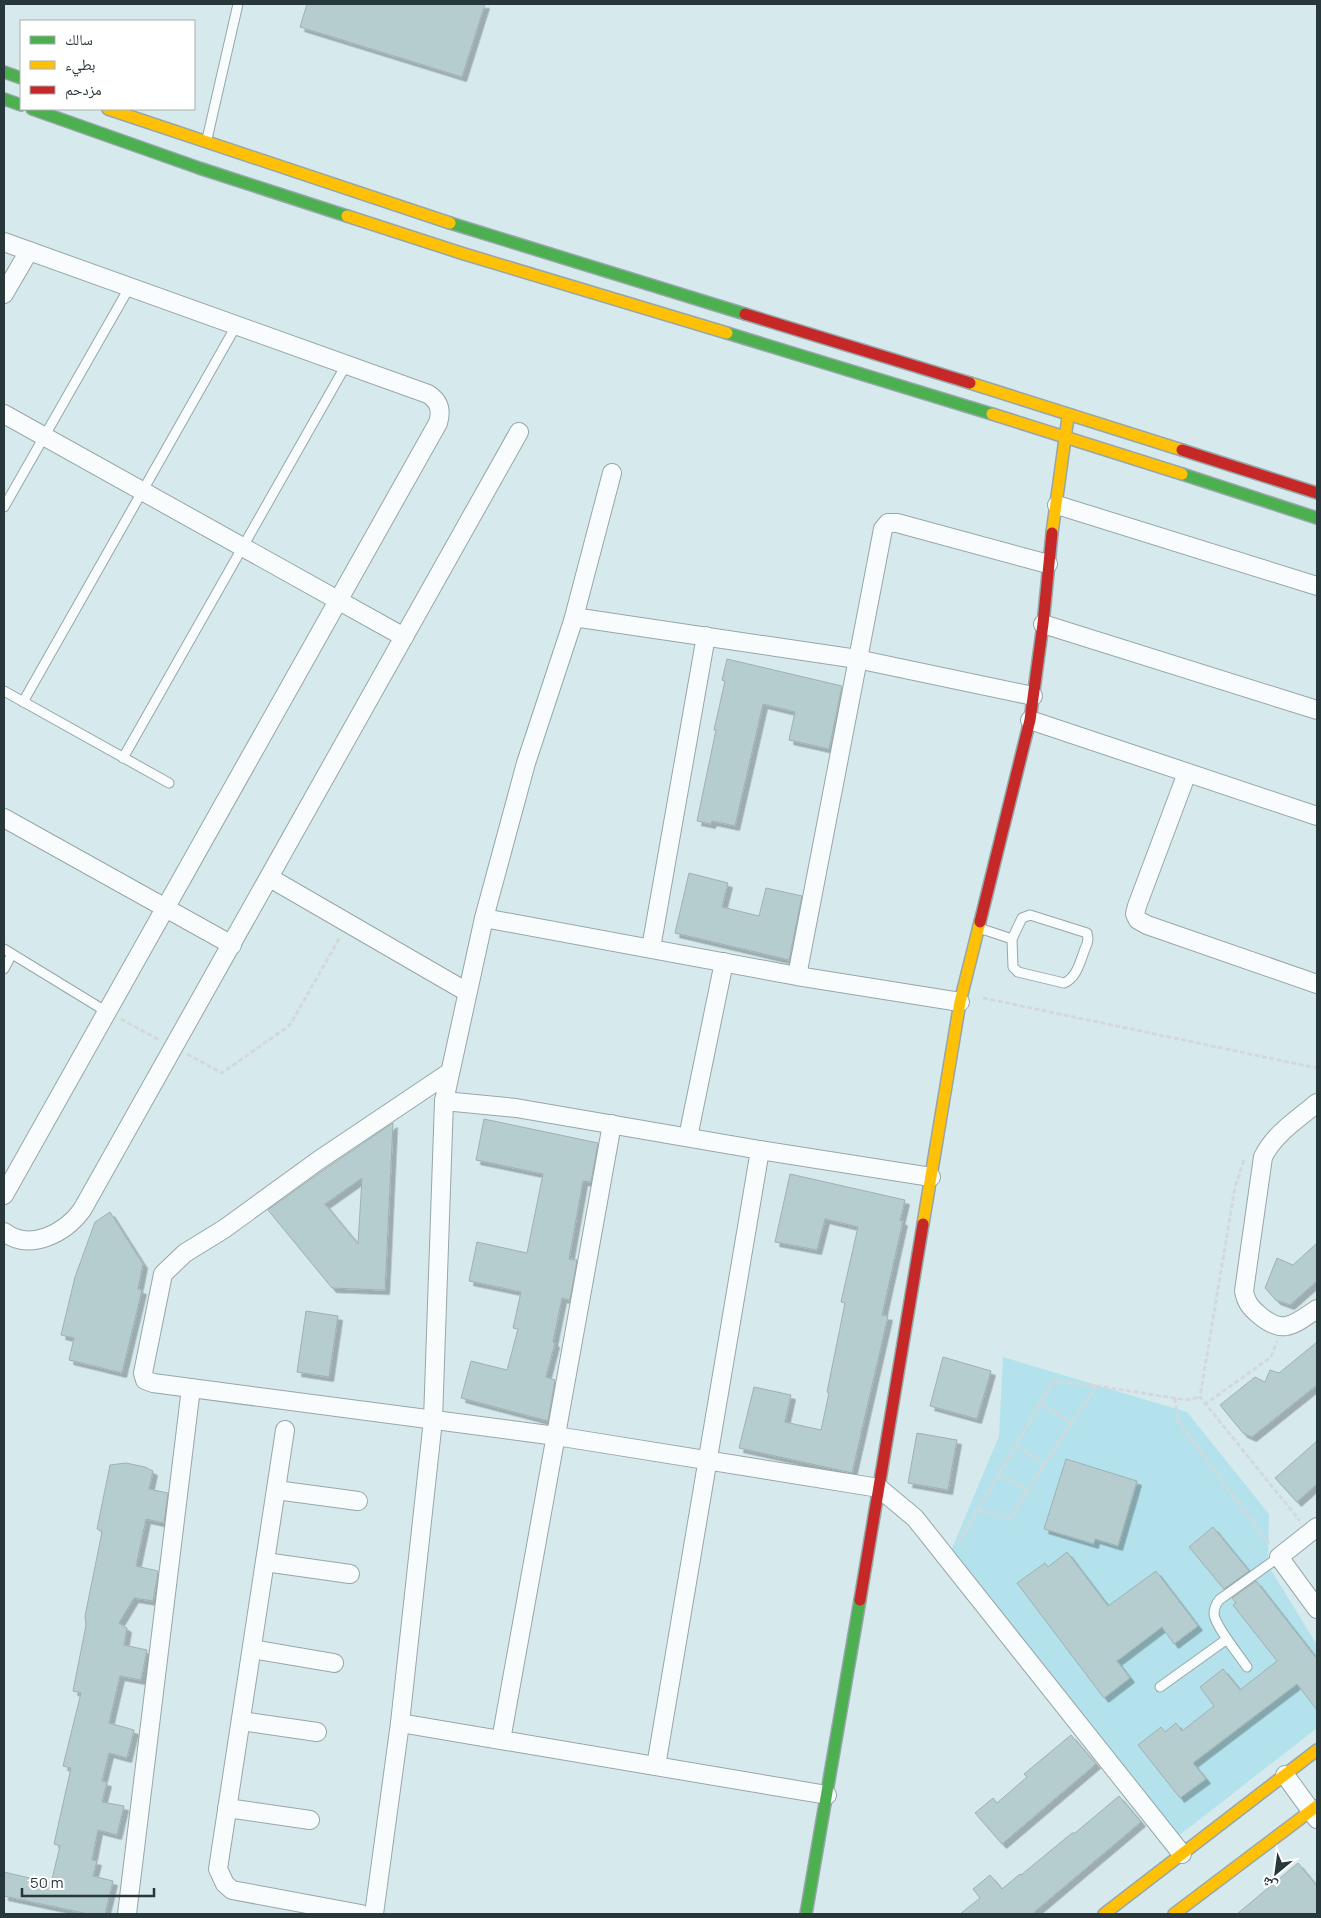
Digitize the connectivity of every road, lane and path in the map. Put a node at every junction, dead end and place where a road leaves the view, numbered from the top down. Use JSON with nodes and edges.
{"nodes":[{"id":1,"x":238,"y":4,"type":"edge"},
{"id":2,"x":4,"y":72,"type":"edge"},
{"id":3,"x":20,"y":78,"type":"edge"},
{"id":4,"x":4,"y":98,"type":"edge"},
{"id":5,"x":20,"y":105,"type":"edge"},
{"id":6,"x":36,"y":110,"type":"edge"},
{"id":7,"x":110,"y":110,"type":"edge"},
{"id":8,"x":202,"y":156,"type":"junction"},
{"id":9,"x":4,"y":242,"type":"edge"},
{"id":10,"x":29,"y":252,"type":"junction"},
{"id":11,"x":129,"y":288,"type":"junction"},
{"id":12,"x":4,"y":294,"type":"edge"},
{"id":13,"x":236,"y":326,"type":"junction"},
{"id":14,"x":346,"y":365,"type":"junction"},
{"id":15,"x":4,"y":414,"type":"edge"},
{"id":16,"x":1069,"y":414,"type":"junction"},
{"id":17,"x":519,"y":432,"type":"dead end"},
{"id":18,"x":44,"y":436,"type":"junction"},
{"id":19,"x":1065,"y":436,"type":"junction"},
{"id":20,"x":612,"y":473,"type":"dead end"},
{"id":21,"x":142,"y":491,"type":"junction"},
{"id":22,"x":1317,"y":493,"type":"edge"},
{"id":23,"x":1057,"y":505,"type":"junction"},
{"id":24,"x":4,"y":507,"type":"edge"},
{"id":25,"x":1317,"y":518,"type":"edge"},
{"id":26,"x":243,"y":547,"type":"junction"},
{"id":27,"x":1048,"y":564,"type":"junction"},
{"id":28,"x":1317,"y":586,"type":"edge"},
{"id":29,"x":338,"y":600,"type":"junction"},
{"id":30,"x":573,"y":621,"type":"junction"},
{"id":31,"x":1044,"y":624,"type":"junction"},
{"id":32,"x":706,"y":636,"type":"junction"},
{"id":33,"x":404,"y":637,"type":"junction"},
{"id":34,"x":857,"y":659,"type":"junction"},
{"id":35,"x":4,"y":691,"type":"edge"},
{"id":36,"x":1033,"y":696,"type":"junction"},
{"id":37,"x":23,"y":702,"type":"junction"},
{"id":38,"x":1317,"y":710,"type":"edge"},
{"id":39,"x":1030,"y":720,"type":"junction"},
{"id":40,"x":123,"y":758,"type":"junction"},
{"id":41,"x":1187,"y":773,"type":"junction"},
{"id":42,"x":169,"y":783,"type":"dead end"},
{"id":43,"x":1317,"y":816,"type":"edge"},
{"id":44,"x":4,"y":818,"type":"edge"},
{"id":45,"x":270,"y":878,"type":"junction"},
{"id":46,"x":165,"y":907,"type":"junction"},
{"id":47,"x":484,"y":918,"type":"junction"},
{"id":48,"x":348,"y":924,"type":"junction"},
{"id":49,"x":978,"y":928,"type":"junction"},
{"id":50,"x":1012,"y":939,"type":"junction"},
{"id":51,"x":232,"y":945,"type":"junction"},
{"id":52,"x":650,"y":948,"type":"junction"},
{"id":53,"x":4,"y":949,"type":"edge"},
{"id":54,"x":12,"y":954,"type":"junction"},
{"id":55,"x":724,"y":962,"type":"junction"},
{"id":56,"x":4,"y":969,"type":"edge"},
{"id":57,"x":797,"y":976,"type":"junction"},
{"id":58,"x":1317,"y":984,"type":"edge"},
{"id":59,"x":467,"y":992,"type":"junction"},
{"id":60,"x":961,"y":998,"type":"junction"},
{"id":61,"x":107,"y":1012,"type":"junction"},
{"id":62,"x":174,"y":1048,"type":"junction"},
{"id":63,"x":1317,"y":1068,"type":"edge"},
{"id":64,"x":450,"y":1072,"type":"junction"},
{"id":65,"x":444,"y":1101,"type":"junction"},
{"id":66,"x":1317,"y":1103,"type":"edge"},
{"id":67,"x":612,"y":1124,"type":"junction"},
{"id":68,"x":688,"y":1137,"type":"junction"},
{"id":69,"x":760,"y":1150,"type":"junction"},
{"id":70,"x":931,"y":1177,"type":"junction"},
{"id":71,"x":4,"y":1195,"type":"edge"},
{"id":72,"x":4,"y":1232,"type":"edge"},
{"id":73,"x":1317,"y":1309,"type":"edge"},
{"id":74,"x":1282,"y":1327,"type":"junction"},
{"id":75,"x":1097,"y":1386,"type":"junction"},
{"id":76,"x":191,"y":1388,"type":"junction"},
{"id":77,"x":1200,"y":1397,"type":"dead end"},
{"id":78,"x":1175,"y":1398,"type":"junction"},
{"id":79,"x":1042,"y":1404,"type":"junction"},
{"id":80,"x":1204,"y":1405,"type":"dead end"},
{"id":81,"x":433,"y":1420,"type":"junction"},
{"id":82,"x":1072,"y":1423,"type":"junction"},
{"id":83,"x":285,"y":1430,"type":"dead end"},
{"id":84,"x":556,"y":1436,"type":"junction"},
{"id":85,"x":1016,"y":1446,"type":"junction"},
{"id":86,"x":707,"y":1461,"type":"junction"},
{"id":87,"x":1046,"y":1464,"type":"junction"},
{"id":88,"x":999,"y":1475,"type":"junction"},
{"id":89,"x":879,"y":1488,"type":"junction"},
{"id":90,"x":276,"y":1490,"type":"junction"},
{"id":91,"x":1028,"y":1490,"type":"junction"},
{"id":92,"x":358,"y":1501,"type":"dead end"},
{"id":93,"x":978,"y":1510,"type":"junction"},
{"id":94,"x":1317,"y":1527,"type":"edge"},
{"id":95,"x":1279,"y":1557,"type":"junction"},
{"id":96,"x":948,"y":1559,"type":"junction"},
{"id":97,"x":265,"y":1562,"type":"junction"},
{"id":98,"x":350,"y":1574,"type":"dead end"},
{"id":99,"x":1317,"y":1609,"type":"edge"},
{"id":100,"x":1228,"y":1639,"type":"junction"},
{"id":101,"x":252,"y":1649,"type":"junction"},
{"id":102,"x":334,"y":1663,"type":"dead end"},
{"id":103,"x":1247,"y":1667,"type":"dead end"},
{"id":104,"x":1160,"y":1687,"type":"dead end"},
{"id":105,"x":241,"y":1721,"type":"junction"},
{"id":106,"x":400,"y":1723,"type":"junction"},
{"id":107,"x":317,"y":1732,"type":"dead end"},
{"id":108,"x":501,"y":1740,"type":"junction"},
{"id":109,"x":1317,"y":1750,"type":"edge"},
{"id":110,"x":656,"y":1766,"type":"junction"},
{"id":111,"x":1285,"y":1775,"type":"junction"},
{"id":112,"x":827,"y":1795,"type":"junction"},
{"id":113,"x":228,"y":1808,"type":"junction"},
{"id":114,"x":1315,"y":1812,"type":"edge"},
{"id":115,"x":310,"y":1820,"type":"dead end"},
{"id":116,"x":1182,"y":1854,"type":"junction"},
{"id":117,"x":127,"y":1914,"type":"edge"},
{"id":118,"x":361,"y":1914,"type":"edge"},
{"id":119,"x":374,"y":1914,"type":"edge"},
{"id":120,"x":806,"y":1914,"type":"edge"},
{"id":121,"x":1104,"y":1914,"type":"edge"},
{"id":122,"x":1174,"y":1914,"type":"edge"}],
"edges":[{"from":1,"to":8,"type":"lane"},
{"from":2,"to":3,"type":"main road"},
{"from":4,"to":5,"type":"main road"},
{"from":6,"to":8,"type":"main road"},
{"from":7,"to":8,"type":"main road"},
{"from":8,"to":16,"type":"main road"},
{"from":8,"to":19,"type":"main road"},
{"from":9,"to":10,"type":"street"},
{"from":10,"to":11,"type":"street"},
{"from":10,"to":12,"type":"street"},
{"from":11,"to":13,"type":"street"},
{"from":11,"to":18,"type":"lane"},
{"from":13,"to":14,"type":"street"},
{"from":13,"to":21,"type":"lane"},
{"from":14,"to":26,"type":"lane"},
{"from":14,"to":29,"type":"street"},
{"from":15,"to":18,"type":"street"},
{"from":16,"to":19,"type":"main road"},
{"from":16,"to":22,"type":"main road"},
{"from":17,"to":33,"type":"street"},
{"from":18,"to":21,"type":"street"},
{"from":18,"to":24,"type":"lane"},
{"from":19,"to":23,"type":"main road"},
{"from":19,"to":25,"type":"main road"},
{"from":20,"to":30,"type":"street"},
{"from":21,"to":26,"type":"street"},
{"from":21,"to":37,"type":"lane"},
{"from":23,"to":27,"type":"main road"},
{"from":23,"to":28,"type":"street"},
{"from":26,"to":29,"type":"street"},
{"from":26,"to":40,"type":"lane"},
{"from":27,"to":31,"type":"main road"},
{"from":27,"to":34,"type":"street"},
{"from":29,"to":33,"type":"street"},
{"from":29,"to":46,"type":"street"},
{"from":30,"to":32,"type":"street"},
{"from":30,"to":47,"type":"street"},
{"from":31,"to":36,"type":"main road"},
{"from":31,"to":38,"type":"street"},
{"from":32,"to":34,"type":"street"},
{"from":32,"to":52,"type":"street"},
{"from":33,"to":45,"type":"street"},
{"from":34,"to":36,"type":"street"},
{"from":34,"to":57,"type":"street"},
{"from":35,"to":37,"type":"lane"},
{"from":36,"to":39,"type":"main road"},
{"from":37,"to":40,"type":"lane"},
{"from":39,"to":41,"type":"street"},
{"from":39,"to":49,"type":"main road"},
{"from":40,"to":42,"type":"lane"},
{"from":41,"to":43,"type":"street"},
{"from":41,"to":58,"type":"street"},
{"from":44,"to":46,"type":"street"},
{"from":45,"to":48,"type":"street"},
{"from":45,"to":51,"type":"street"},
{"from":46,"to":51,"type":"street"},
{"from":46,"to":61,"type":"street"},
{"from":47,"to":52,"type":"street"},
{"from":47,"to":59,"type":"street"},
{"from":48,"to":59,"type":"street"},
{"from":48,"to":62,"type":"path"},
{"from":49,"to":50,"type":"lane"},
{"from":49,"to":60,"type":"main road"},
{"from":50,"to":50,"type":"lane"},
{"from":51,"to":62,"type":"street"},
{"from":52,"to":55,"type":"street"},
{"from":53,"to":54,"type":"lane"},
{"from":54,"to":56,"type":"lane"},
{"from":54,"to":61,"type":"lane"},
{"from":55,"to":57,"type":"street"},
{"from":55,"to":68,"type":"street"},
{"from":57,"to":60,"type":"street"},
{"from":59,"to":64,"type":"street"},
{"from":60,"to":63,"type":"path"},
{"from":60,"to":70,"type":"main road"},
{"from":61,"to":62,"type":"path"},
{"from":61,"to":71,"type":"street"},
{"from":62,"to":72,"type":"street"},
{"from":64,"to":65,"type":"street"},
{"from":64,"to":76,"type":"street"},
{"from":65,"to":67,"type":"street"},
{"from":65,"to":81,"type":"street"},
{"from":66,"to":74,"type":"street"},
{"from":67,"to":68,"type":"street"},
{"from":67,"to":84,"type":"street"},
{"from":68,"to":69,"type":"street"},
{"from":69,"to":70,"type":"street"},
{"from":69,"to":86,"type":"street"},
{"from":70,"to":89,"type":"main road"},
{"from":73,"to":74,"type":"street"},
{"from":74,"to":80,"type":"path"},
{"from":75,"to":78,"type":"path"},
{"from":75,"to":79,"type":"path"},
{"from":75,"to":82,"type":"path"},
{"from":76,"to":81,"type":"street"},
{"from":76,"to":117,"type":"street"},
{"from":77,"to":78,"type":"path"},
{"from":78,"to":95,"type":"path"},
{"from":79,"to":82,"type":"path"},
{"from":79,"to":85,"type":"path"},
{"from":81,"to":84,"type":"street"},
{"from":81,"to":106,"type":"street"},
{"from":82,"to":87,"type":"path"},
{"from":83,"to":90,"type":"street"},
{"from":84,"to":86,"type":"street"},
{"from":84,"to":108,"type":"street"},
{"from":85,"to":87,"type":"path"},
{"from":85,"to":88,"type":"path"},
{"from":86,"to":89,"type":"street"},
{"from":86,"to":110,"type":"street"},
{"from":87,"to":91,"type":"path"},
{"from":88,"to":91,"type":"path"},
{"from":88,"to":93,"type":"path"},
{"from":89,"to":96,"type":"street"},
{"from":89,"to":112,"type":"main road"},
{"from":90,"to":92,"type":"street"},
{"from":90,"to":97,"type":"street"},
{"from":91,"to":93,"type":"path"},
{"from":93,"to":96,"type":"path"},
{"from":94,"to":95,"type":"street"},
{"from":95,"to":99,"type":"street"},
{"from":95,"to":100,"type":"lane"},
{"from":96,"to":116,"type":"street"},
{"from":97,"to":98,"type":"street"},
{"from":97,"to":101,"type":"street"},
{"from":100,"to":103,"type":"lane"},
{"from":100,"to":104,"type":"lane"},
{"from":101,"to":102,"type":"street"},
{"from":101,"to":105,"type":"street"},
{"from":105,"to":107,"type":"street"},
{"from":105,"to":113,"type":"street"},
{"from":106,"to":108,"type":"street"},
{"from":106,"to":119,"type":"street"},
{"from":108,"to":110,"type":"street"},
{"from":109,"to":111,"type":"main road"},
{"from":110,"to":112,"type":"street"},
{"from":111,"to":114,"type":"street"},
{"from":111,"to":116,"type":"main road"},
{"from":112,"to":120,"type":"main road"},
{"from":113,"to":115,"type":"street"},
{"from":113,"to":118,"type":"street"},
{"from":114,"to":122,"type":"main road"},
{"from":116,"to":121,"type":"main road"}]}
